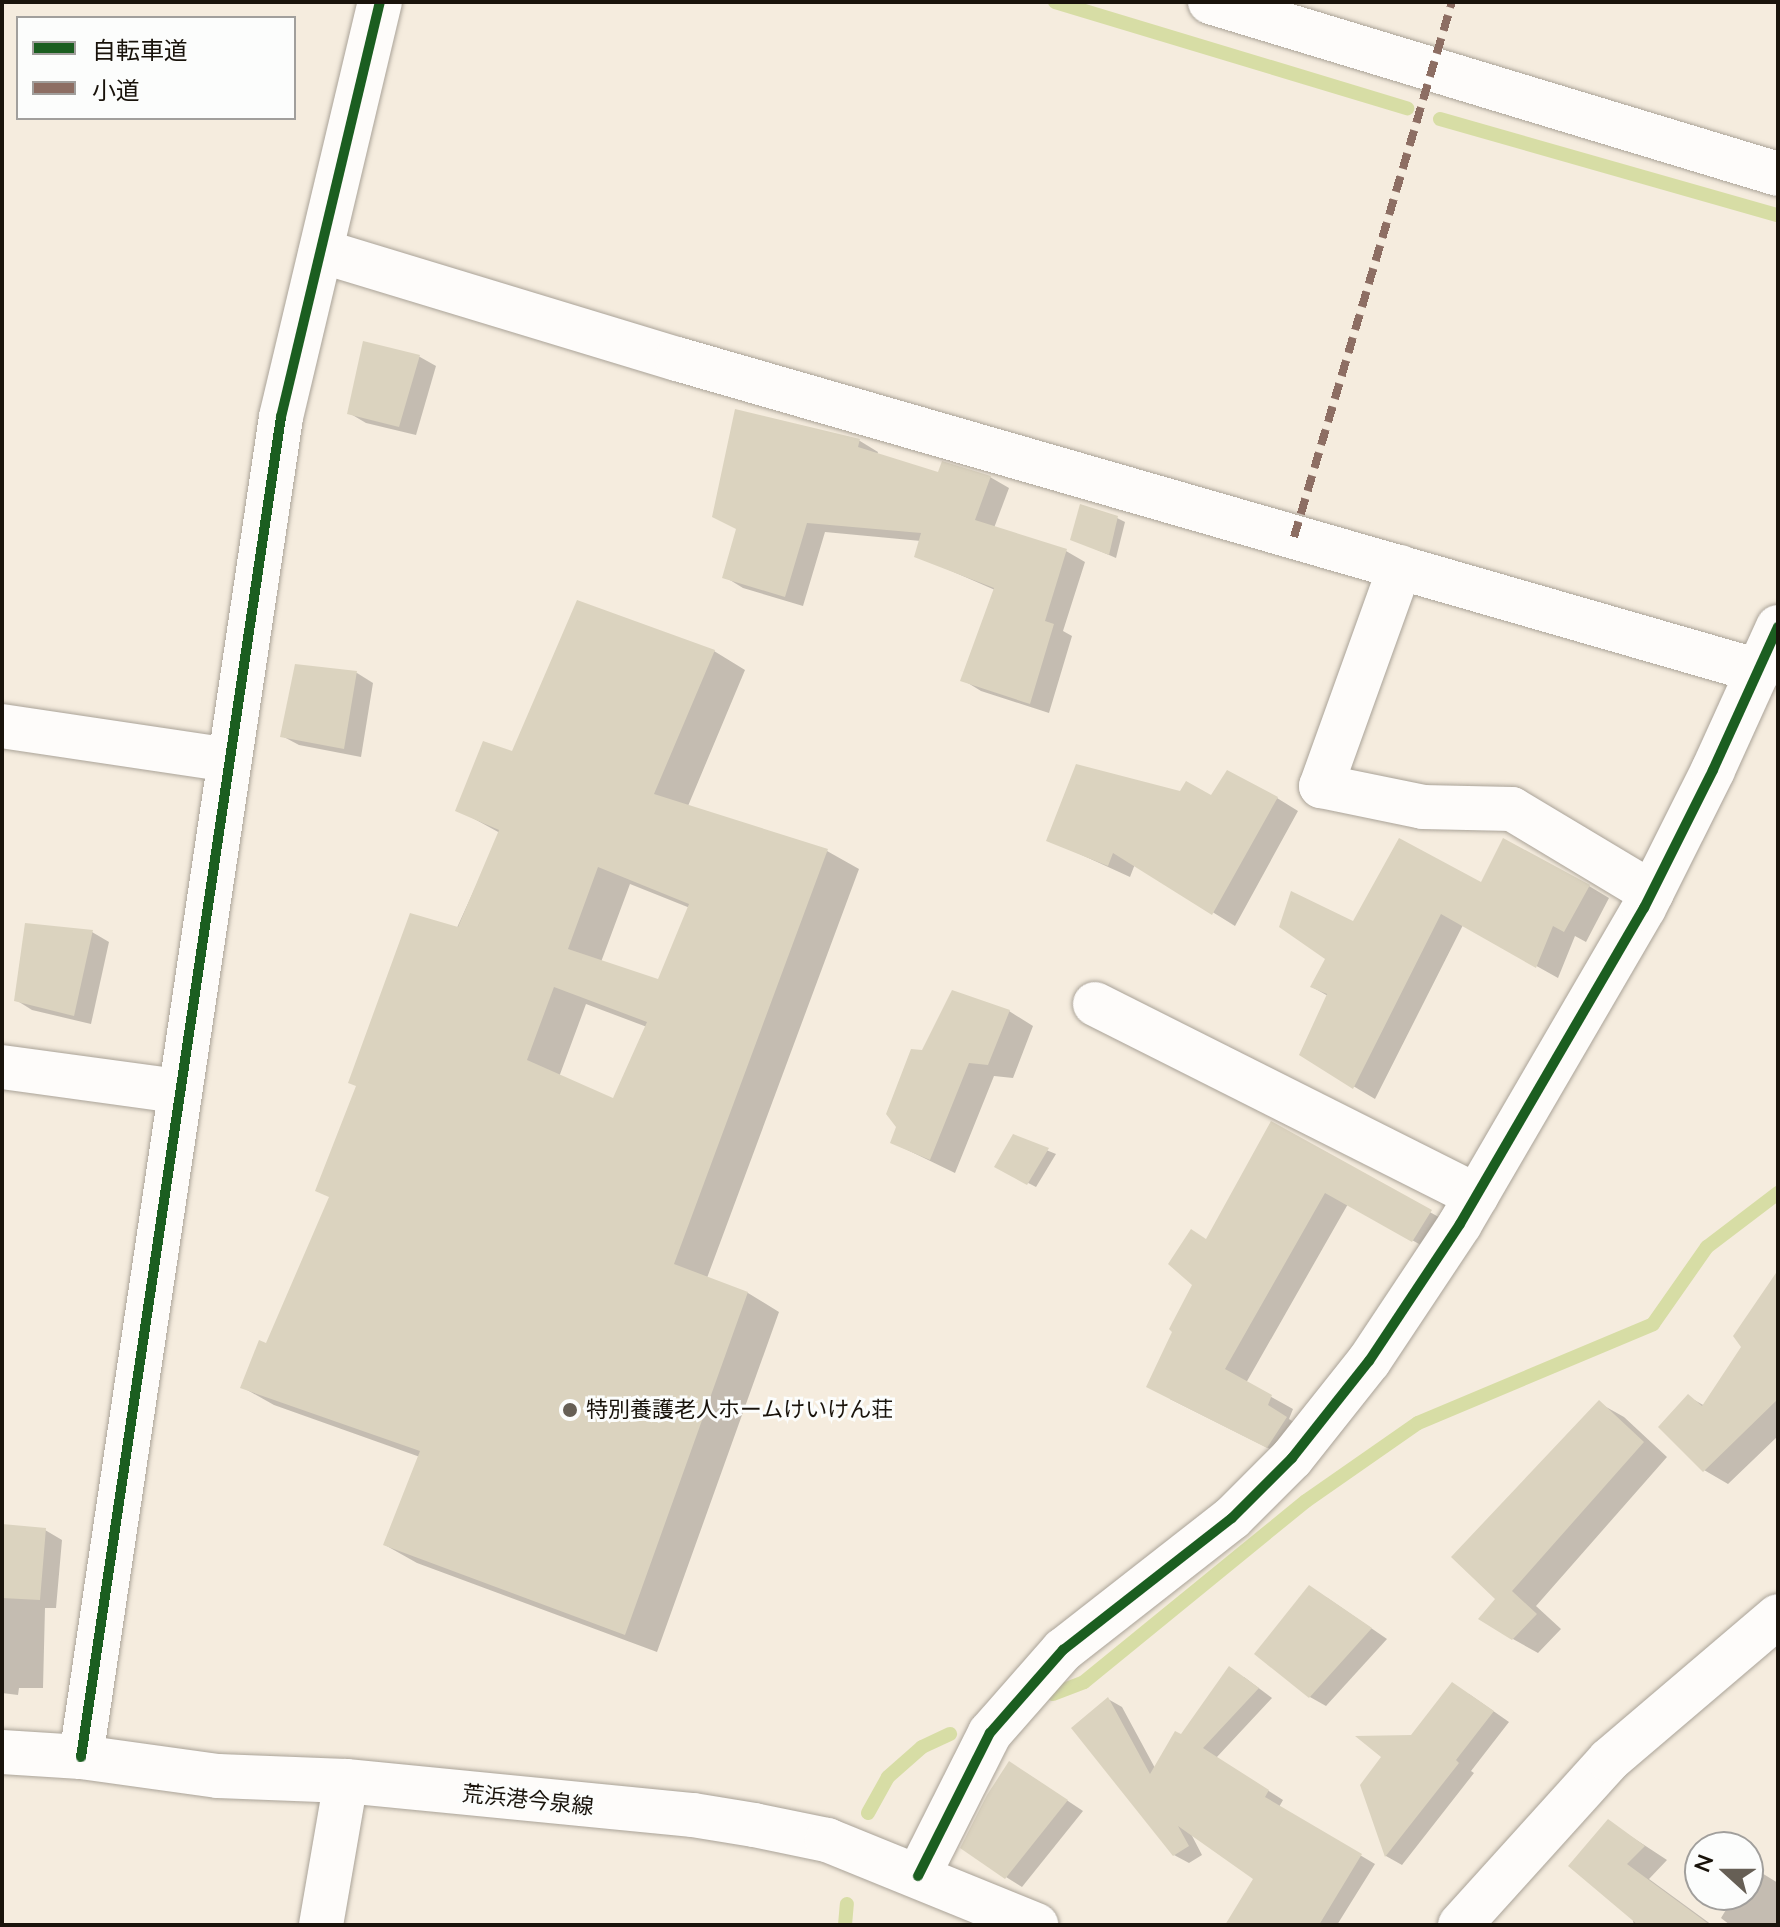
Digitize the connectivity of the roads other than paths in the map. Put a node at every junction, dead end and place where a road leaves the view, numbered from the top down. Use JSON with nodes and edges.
{"nodes":[{"id":1,"x":380,"y":2,"type":"edge"},
{"id":2,"x":1210,"y":2,"type":"edge"},
{"id":3,"x":1778,"y":174,"type":"edge"},
{"id":4,"x":321,"y":251,"type":"junction"},
{"id":5,"x":1400,"y":567,"type":"junction"},
{"id":6,"x":1778,"y":627,"type":"edge"},
{"id":7,"x":1759,"y":671,"type":"junction"},
{"id":8,"x":2,"y":726,"type":"edge"},
{"id":9,"x":229,"y":760,"type":"junction"},
{"id":10,"x":1652,"y":893,"type":"junction"},
{"id":11,"x":1095,"y":1004,"type":"dead end"},
{"id":12,"x":2,"y":1067,"type":"edge"},
{"id":13,"x":178,"y":1091,"type":"junction"},
{"id":14,"x":1476,"y":1196,"type":"junction"},
{"id":15,"x":1778,"y":1616,"type":"edge"},
{"id":16,"x":2,"y":1752,"type":"edge"},
{"id":17,"x":81,"y":1757,"type":"junction"},
{"id":18,"x":346,"y":1781,"type":"junction"},
{"id":19,"x":918,"y":1876,"type":"junction"},
{"id":20,"x":321,"y":1925,"type":"edge"},
{"id":21,"x":1036,"y":1925,"type":"edge"},
{"id":22,"x":1460,"y":1925,"type":"edge"}],
"edges":[{"from":1,"to":4,"type":"street"},
{"from":2,"to":3,"type":"street"},
{"from":4,"to":5,"type":"street"},
{"from":4,"to":9,"type":"street"},
{"from":5,"to":7,"type":"street"},
{"from":5,"to":10,"type":"street"},
{"from":6,"to":7,"type":"street"},
{"from":7,"to":10,"type":"street"},
{"from":8,"to":9,"type":"street"},
{"from":9,"to":13,"type":"street"},
{"from":10,"to":14,"type":"street"},
{"from":11,"to":14,"type":"street"},
{"from":12,"to":13,"type":"street"},
{"from":13,"to":17,"type":"street"},
{"from":14,"to":19,"type":"street"},
{"from":15,"to":22,"type":"street"},
{"from":16,"to":17,"type":"street","name":"荒浜港今泉線"},
{"from":17,"to":18,"type":"street","name":"荒浜港今泉線"},
{"from":18,"to":19,"type":"street","name":"荒浜港今泉線"},
{"from":18,"to":20,"type":"street"},
{"from":19,"to":21,"type":"street","name":"荒浜港今泉線"}]}
